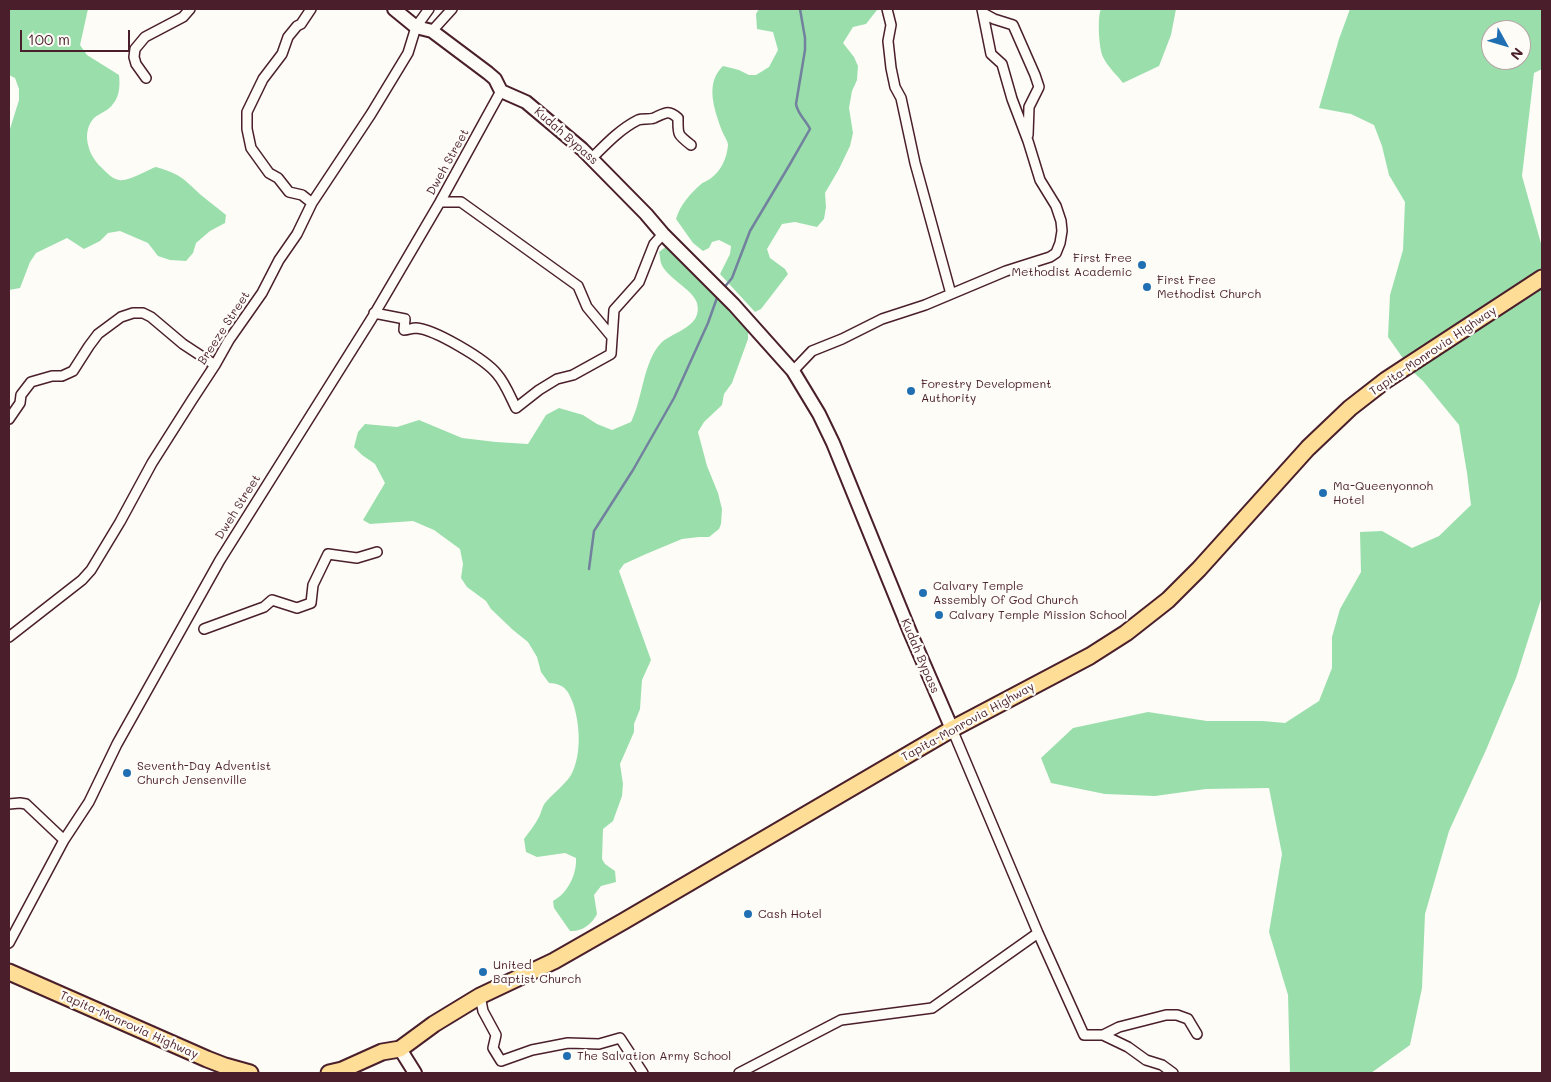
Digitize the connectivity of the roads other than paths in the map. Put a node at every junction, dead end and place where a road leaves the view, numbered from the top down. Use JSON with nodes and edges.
{"nodes":[{"id":1,"x":190,"y":9,"type":"edge"},
{"id":2,"x":311,"y":9,"type":"edge"},
{"id":3,"x":394,"y":9,"type":"edge"},
{"id":4,"x":429,"y":9,"type":"edge"},
{"id":5,"x":452,"y":9,"type":"edge"},
{"id":6,"x":888,"y":9,"type":"edge"},
{"id":7,"x":982,"y":11,"type":"edge"},
{"id":8,"x":416,"y":27,"type":"junction"},
{"id":9,"x":432,"y":31,"type":"junction"},
{"id":10,"x":146,"y":78,"type":"dead end"},
{"id":11,"x":501,"y":92,"type":"junction"},
{"id":12,"x":1028,"y":141,"type":"junction"},
{"id":13,"x":691,"y":144,"type":"dead end"},
{"id":14,"x":592,"y":158,"type":"junction"},
{"id":15,"x":440,"y":202,"type":"junction"},
{"id":16,"x":312,"y":203,"type":"junction"},
{"id":17,"x":663,"y":234,"type":"junction"},
{"id":18,"x":1542,"y":278,"type":"edge"},
{"id":19,"x":951,"y":294,"type":"junction"},
{"id":20,"x":374,"y":313,"type":"junction"},
{"id":21,"x":612,"y":337,"type":"junction"},
{"id":22,"x":215,"y":365,"type":"junction"},
{"id":23,"x":794,"y":371,"type":"junction"},
{"id":24,"x":9,"y":419,"type":"edge"},
{"id":25,"x":377,"y":552,"type":"dead end"},
{"id":26,"x":204,"y":629,"type":"dead end"},
{"id":27,"x":9,"y":637,"type":"edge"},
{"id":28,"x":952,"y":729,"type":"junction"},
{"id":29,"x":9,"y":804,"type":"edge"},
{"id":30,"x":64,"y":840,"type":"junction"},
{"id":31,"x":1038,"y":933,"type":"junction"},
{"id":32,"x":9,"y":943,"type":"edge"},
{"id":33,"x":9,"y":972,"type":"edge"},
{"id":34,"x":480,"y":996,"type":"junction"},
{"id":35,"x":1198,"y":1034,"type":"dead end"},
{"id":36,"x":1103,"y":1035,"type":"junction"},
{"id":37,"x":400,"y":1049,"type":"junction"},
{"id":38,"x":250,"y":1073,"type":"edge"},
{"id":39,"x":329,"y":1073,"type":"edge"},
{"id":40,"x":415,"y":1073,"type":"edge"},
{"id":41,"x":643,"y":1073,"type":"edge"},
{"id":42,"x":739,"y":1073,"type":"edge"},
{"id":43,"x":1173,"y":1073,"type":"edge"}],
"edges":[{"from":1,"to":10,"type":"street"},
{"from":2,"to":16,"type":"street"},
{"from":3,"to":8,"type":"street"},
{"from":4,"to":8,"type":"street","name":"Breeze Street"},
{"from":5,"to":9,"type":"street"},
{"from":6,"to":19,"type":"street"},
{"from":7,"to":12,"type":"street"},
{"from":7,"to":12,"type":"street"},
{"from":8,"to":9,"type":"street"},
{"from":8,"to":16,"type":"street","name":"Breeze Street"},
{"from":9,"to":11,"type":"street"},
{"from":11,"to":14,"type":"street","name":"Kudah Bypass"},
{"from":11,"to":15,"type":"street","name":"Dweh Street"},
{"from":12,"to":19,"type":"street"},
{"from":13,"to":14,"type":"street"},
{"from":14,"to":17,"type":"street","name":"Kudah Bypass"},
{"from":15,"to":20,"type":"street","name":"Dweh Street"},
{"from":15,"to":21,"type":"street"},
{"from":16,"to":22,"type":"street","name":"Breeze Street"},
{"from":17,"to":21,"type":"street"},
{"from":17,"to":23,"type":"street","name":"Kudah Bypass"},
{"from":18,"to":28,"type":"highway","name":"Tapita-Monrovia Highway"},
{"from":19,"to":23,"type":"street"},
{"from":20,"to":21,"type":"street"},
{"from":20,"to":30,"type":"street","name":"Dweh Street"},
{"from":22,"to":24,"type":"street"},
{"from":22,"to":27,"type":"street","name":"Breeze Street"},
{"from":23,"to":28,"type":"street","name":"Kudah Bypass"},
{"from":25,"to":26,"type":"street"},
{"from":28,"to":31,"type":"street","name":"Kudah Bypass"},
{"from":28,"to":34,"type":"highway","name":"Tapita-Monrovia Highway"},
{"from":29,"to":30,"type":"street"},
{"from":30,"to":32,"type":"street","name":"Dweh Street"},
{"from":31,"to":36,"type":"street","name":"Kudah Bypass"},
{"from":31,"to":42,"type":"street"},
{"from":33,"to":38,"type":"highway","name":"Tapita-Monrovia Highway"},
{"from":34,"to":37,"type":"highway","name":"Tapita-Monrovia Highway"},
{"from":34,"to":41,"type":"street"},
{"from":35,"to":36,"type":"street"},
{"from":36,"to":43,"type":"street"},
{"from":37,"to":39,"type":"highway","name":"Tapita-Monrovia Highway"},
{"from":37,"to":40,"type":"street"}]}
